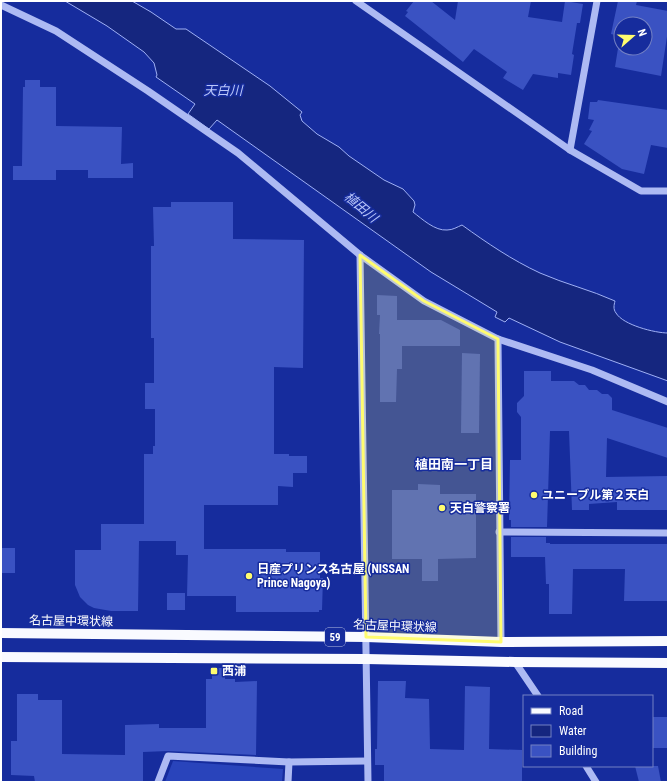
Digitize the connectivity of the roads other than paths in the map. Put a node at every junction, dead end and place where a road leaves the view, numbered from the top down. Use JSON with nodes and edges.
{"nodes":[{"id":1,"x":356,"y":1,"type":"edge"},
{"id":2,"x":597,"y":1,"type":"edge"},
{"id":3,"x":1,"y":5,"type":"edge"},
{"id":4,"x":570,"y":150,"type":"junction"},
{"id":5,"x":668,"y":191,"type":"edge"},
{"id":6,"x":360,"y":255,"type":"junction"},
{"id":7,"x":498,"y":339,"type":"junction"},
{"id":8,"x":668,"y":402,"type":"edge"},
{"id":9,"x":500,"y":532,"type":"junction"},
{"id":10,"x":668,"y":533,"type":"edge"},
{"id":11,"x":1,"y":633,"type":"edge"},
{"id":12,"x":366,"y":637,"type":"junction"},
{"id":13,"x":668,"y":641,"type":"edge"},
{"id":14,"x":501,"y":642,"type":"junction"},
{"id":15,"x":1,"y":657,"type":"edge"},
{"id":16,"x":366,"y":659,"type":"junction"},
{"id":17,"x":515,"y":662,"type":"junction"},
{"id":18,"x":668,"y":663,"type":"edge"},
{"id":19,"x":537,"y":695,"type":"edge"},
{"id":20,"x":367,"y":761,"type":"junction"},
{"id":21,"x":289,"y":762,"type":"junction"},
{"id":22,"x":587,"y":767,"type":"edge"},
{"id":23,"x":158,"y":782,"type":"edge"},
{"id":24,"x":288,"y":782,"type":"edge"},
{"id":25,"x":368,"y":782,"type":"edge"},
{"id":26,"x":596,"y":782,"type":"edge"}],
"edges":[{"from":1,"to":4,"type":"street"},
{"from":2,"to":4,"type":"street"},
{"from":3,"to":6,"type":"street"},
{"from":4,"to":5,"type":"street"},
{"from":6,"to":7,"type":"street"},
{"from":6,"to":12,"type":"street"},
{"from":7,"to":8,"type":"street"},
{"from":7,"to":9,"type":"street"},
{"from":9,"to":10,"type":"street"},
{"from":9,"to":14,"type":"street"},
{"from":11,"to":12,"type":"main road","name":"名古屋中環状線","number":"59"},
{"from":12,"to":14,"type":"main road","name":"名古屋中環状線","number":"59"},
{"from":12,"to":16,"type":"street"},
{"from":13,"to":14,"type":"main road","name":"名古屋中環状線","number":"59"},
{"from":15,"to":16,"type":"main road","number":"59"},
{"from":16,"to":17,"type":"main road","number":"59"},
{"from":16,"to":20,"type":"street"},
{"from":17,"to":18,"type":"main road","number":"59"},
{"from":17,"to":19,"type":"street"},
{"from":20,"to":21,"type":"street"},
{"from":20,"to":25,"type":"street"},
{"from":21,"to":23,"type":"street"},
{"from":21,"to":24,"type":"street"},
{"from":22,"to":26,"type":"street"}]}
